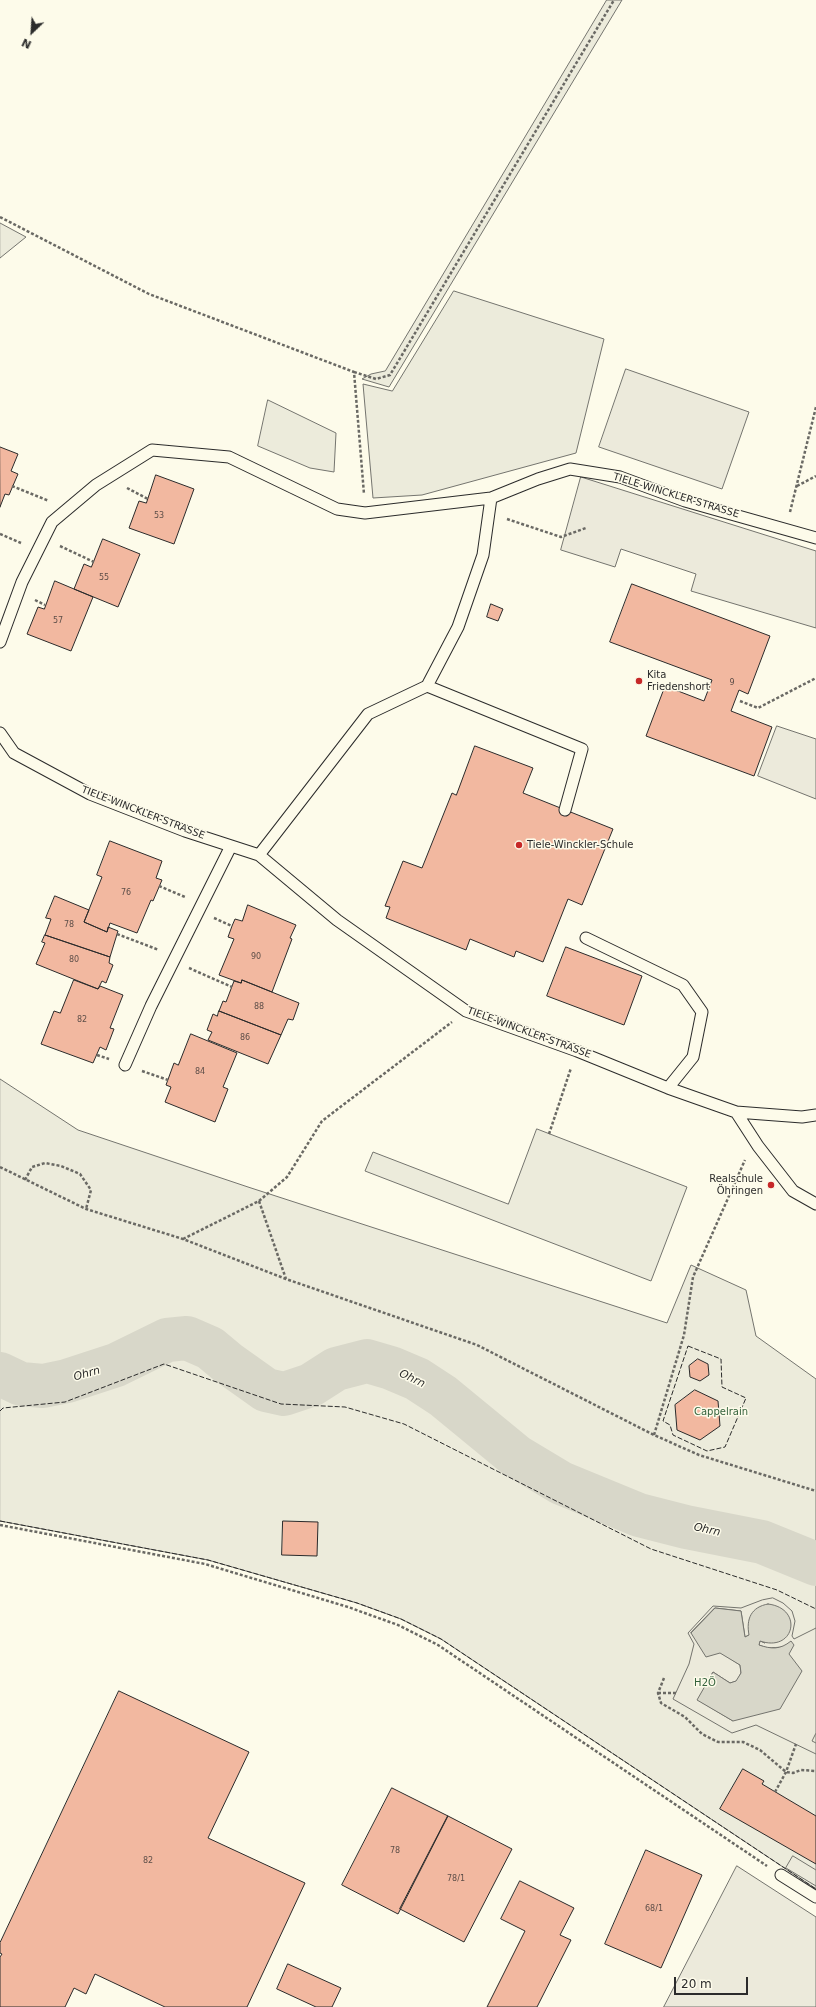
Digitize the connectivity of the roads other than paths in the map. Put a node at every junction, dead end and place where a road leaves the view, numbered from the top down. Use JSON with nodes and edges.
{"nodes":[{"id":1,"x":491,"y":498,"type":"junction"},
{"id":2,"x":816,"y":538,"type":"edge"},
{"id":3,"x":0,"y":642,"type":"edge"},
{"id":4,"x":427,"y":686,"type":"junction"},
{"id":5,"x":0,"y":733,"type":"edge"},
{"id":6,"x":565,"y":810,"type":"dead end"},
{"id":7,"x":232,"y":846,"type":"junction"},
{"id":8,"x":259,"y":855,"type":"junction"},
{"id":9,"x":586,"y":938,"type":"dead end"},
{"id":10,"x":125,"y":1065,"type":"road end"},
{"id":11,"x":668,"y":1088,"type":"junction"},
{"id":12,"x":736,"y":1112,"type":"junction"},
{"id":13,"x":816,"y":1115,"type":"edge"},
{"id":14,"x":816,"y":1204,"type":"edge"},
{"id":15,"x":781,"y":1875,"type":"road end"},
{"id":16,"x":816,"y":1897,"type":"edge"}],
"edges":[{"from":1,"to":2,"type":"lane","name":"TIELE-WINCKLER-STRASSE"},
{"from":1,"to":3,"type":"lane","name":"TIELE-WINCKLER-STRASSE"},
{"from":1,"to":4,"type":"lane"},
{"from":4,"to":6,"type":"lane"},
{"from":4,"to":8,"type":"lane"},
{"from":5,"to":7,"type":"lane","name":"TIELE-WINCKLER-STRASSE"},
{"from":7,"to":8,"type":"lane","name":"TIELE-WINCKLER-STRASSE"},
{"from":7,"to":10,"type":"lane"},
{"from":8,"to":11,"type":"lane","name":"TIELE-WINCKLER-STRASSE"},
{"from":9,"to":11,"type":"lane"},
{"from":11,"to":12,"type":"lane","name":"TIELE-WINCKLER-STRASSE"},
{"from":12,"to":13,"type":"lane","name":"TIELE-WINCKLER-STRASSE"},
{"from":12,"to":14,"type":"lane"},
{"from":15,"to":16,"type":"lane"}]}
